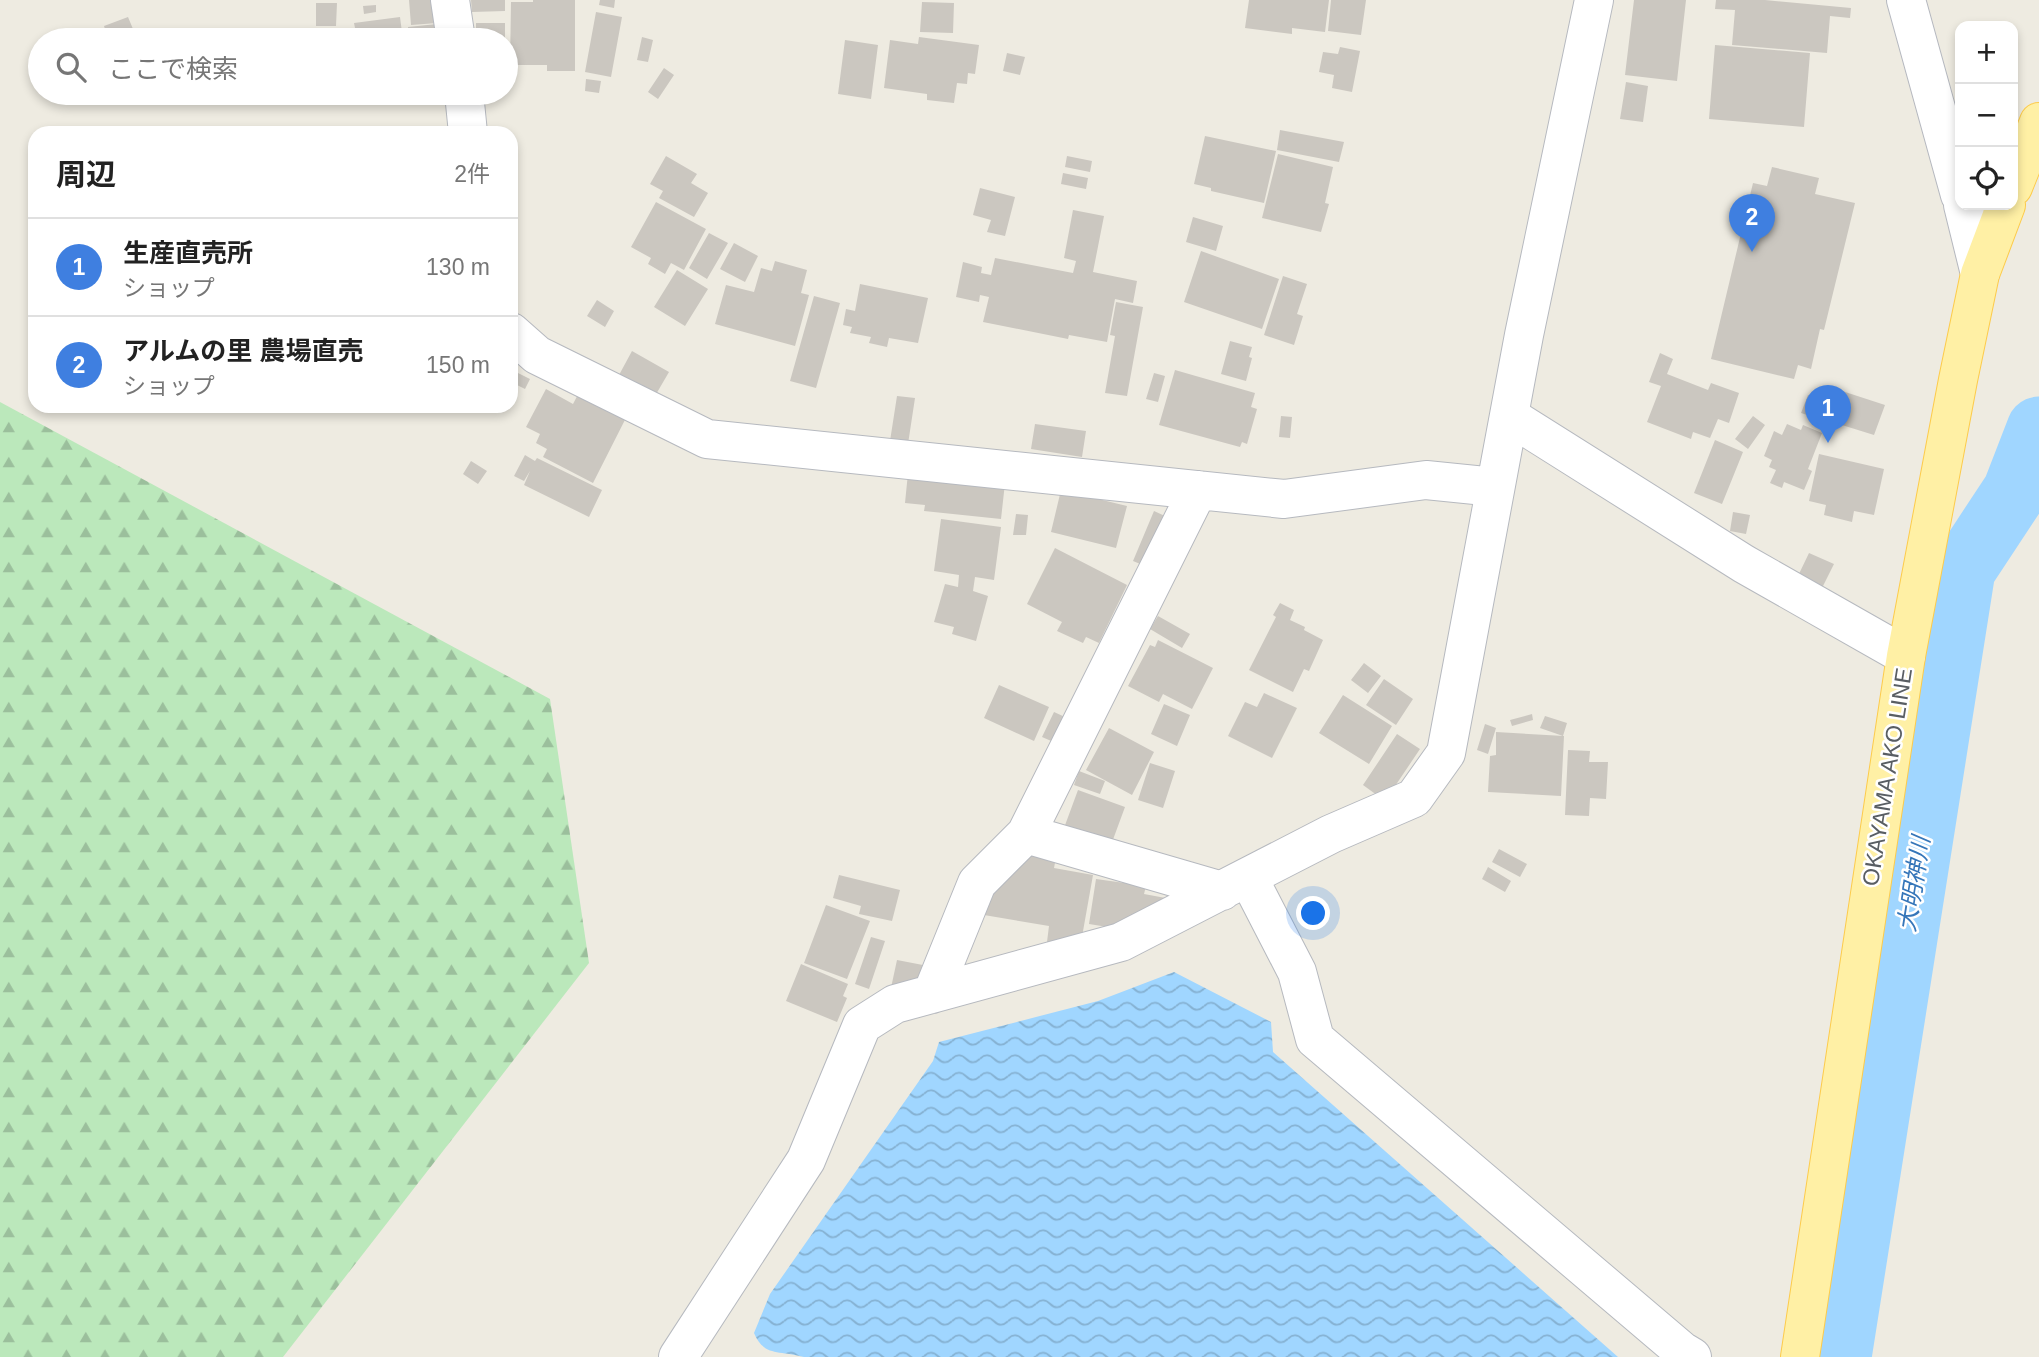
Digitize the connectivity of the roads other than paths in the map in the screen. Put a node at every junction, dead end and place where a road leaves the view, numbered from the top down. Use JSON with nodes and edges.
{"nodes":[{"id":1,"x":450,"y":0,"type":"edge"},
{"id":2,"x":1594,"y":0,"type":"edge"},
{"id":3,"x":1906,"y":0,"type":"edge"},
{"id":4,"x":454,"y":28,"type":"edge"},
{"id":5,"x":465,"y":105,"type":"edge"},
{"id":6,"x":2039,"y":122,"type":"edge"},
{"id":7,"x":467,"y":126,"type":"edge"},
{"id":8,"x":2018,"y":174,"type":"edge"},
{"id":9,"x":1955,"y":177,"type":"edge"},
{"id":10,"x":1964,"y":210,"type":"edge"},
{"id":11,"x":2004,"y":210,"type":"edge"},
{"id":12,"x":1980,"y":274,"type":"junction"},
{"id":13,"x":518,"y":338,"type":"edge"},
{"id":14,"x":1509,"y":415,"type":"junction"},
{"id":15,"x":1494,"y":487,"type":"junction"},
{"id":16,"x":1198,"y":490,"type":"junction"},
{"id":17,"x":1906,"y":656,"type":"junction"},
{"id":18,"x":1026,"y":834,"type":"junction"},
{"id":19,"x":1235,"y":884,"type":"junction"},
{"id":20,"x":932,"y":994,"type":"junction"},
{"id":21,"x":678,"y":1357,"type":"edge"},
{"id":22,"x":1692,"y":1357,"type":"edge"},
{"id":23,"x":1800,"y":1357,"type":"edge"}],
"edges":[{"from":1,"to":4,"type":"street"},
{"from":2,"to":14,"type":"street"},
{"from":3,"to":9,"type":"street"},
{"from":5,"to":7,"type":"street"},
{"from":6,"to":8,"type":"main road"},
{"from":10,"to":12,"type":"street"},
{"from":11,"to":12,"type":"main road","name":"OKAYAMA AKO LINE"},
{"from":12,"to":17,"type":"main road","name":"OKAYAMA AKO LINE"},
{"from":13,"to":16,"type":"street"},
{"from":14,"to":15,"type":"street"},
{"from":14,"to":17,"type":"street"},
{"from":15,"to":16,"type":"street"},
{"from":15,"to":19,"type":"street"},
{"from":16,"to":18,"type":"street"},
{"from":17,"to":23,"type":"main road","name":"OKAYAMA AKO LINE"},
{"from":18,"to":19,"type":"street"},
{"from":18,"to":20,"type":"street"},
{"from":19,"to":20,"type":"street"},
{"from":19,"to":22,"type":"street"},
{"from":20,"to":21,"type":"street"}]}
